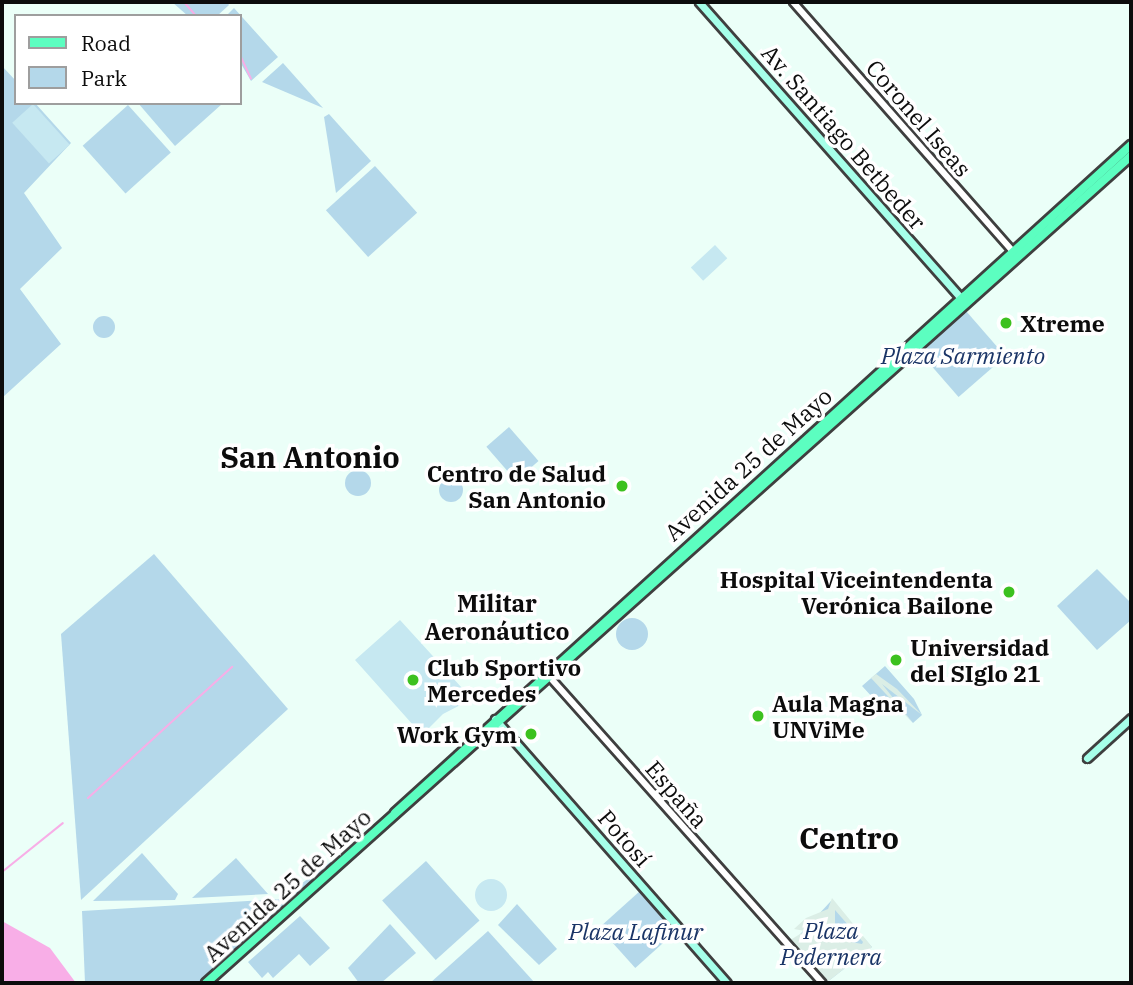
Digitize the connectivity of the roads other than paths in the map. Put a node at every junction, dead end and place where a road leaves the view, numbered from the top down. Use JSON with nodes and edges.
{"nodes":[{"id":1,"x":699,"y":2,"type":"edge"},
{"id":2,"x":793,"y":2,"type":"edge"},
{"id":3,"x":1131,"y":145,"type":"edge"},
{"id":4,"x":1131,"y":156,"type":"edge"},
{"id":5,"x":1016,"y":254,"type":"junction"},
{"id":6,"x":964,"y":301,"type":"junction"},
{"id":7,"x":549,"y":675,"type":"junction"},
{"id":8,"x":1131,"y":718,"type":"edge"},
{"id":9,"x":497,"y":722,"type":"junction"},
{"id":10,"x":1087,"y":758,"type":"dead end"},
{"id":11,"x":206,"y":983,"type":"edge"},
{"id":12,"x":727,"y":983,"type":"edge"},
{"id":13,"x":822,"y":983,"type":"edge"}],
"edges":[{"from":1,"to":6,"type":"main road","name":"Av. Santiago Betbeder"},
{"from":2,"to":5,"type":"street","name":"Coronel Iseas"},
{"from":3,"to":5,"type":"main road","name":"Avenida 25 de Mayo"},
{"from":4,"to":5,"type":"main road","name":"Avenida 25 de Mayo"},
{"from":5,"to":6,"type":"main road","name":"Avenida 25 de Mayo"},
{"from":6,"to":7,"type":"main road","name":"Avenida 25 de Mayo"},
{"from":7,"to":9,"type":"main road","name":"Avenida 25 de Mayo"},
{"from":7,"to":13,"type":"street","name":"España"},
{"from":8,"to":10,"type":"main road"},
{"from":9,"to":11,"type":"main road","name":"Avenida 25 de Mayo"},
{"from":9,"to":12,"type":"main road","name":"Potosí"}]}
